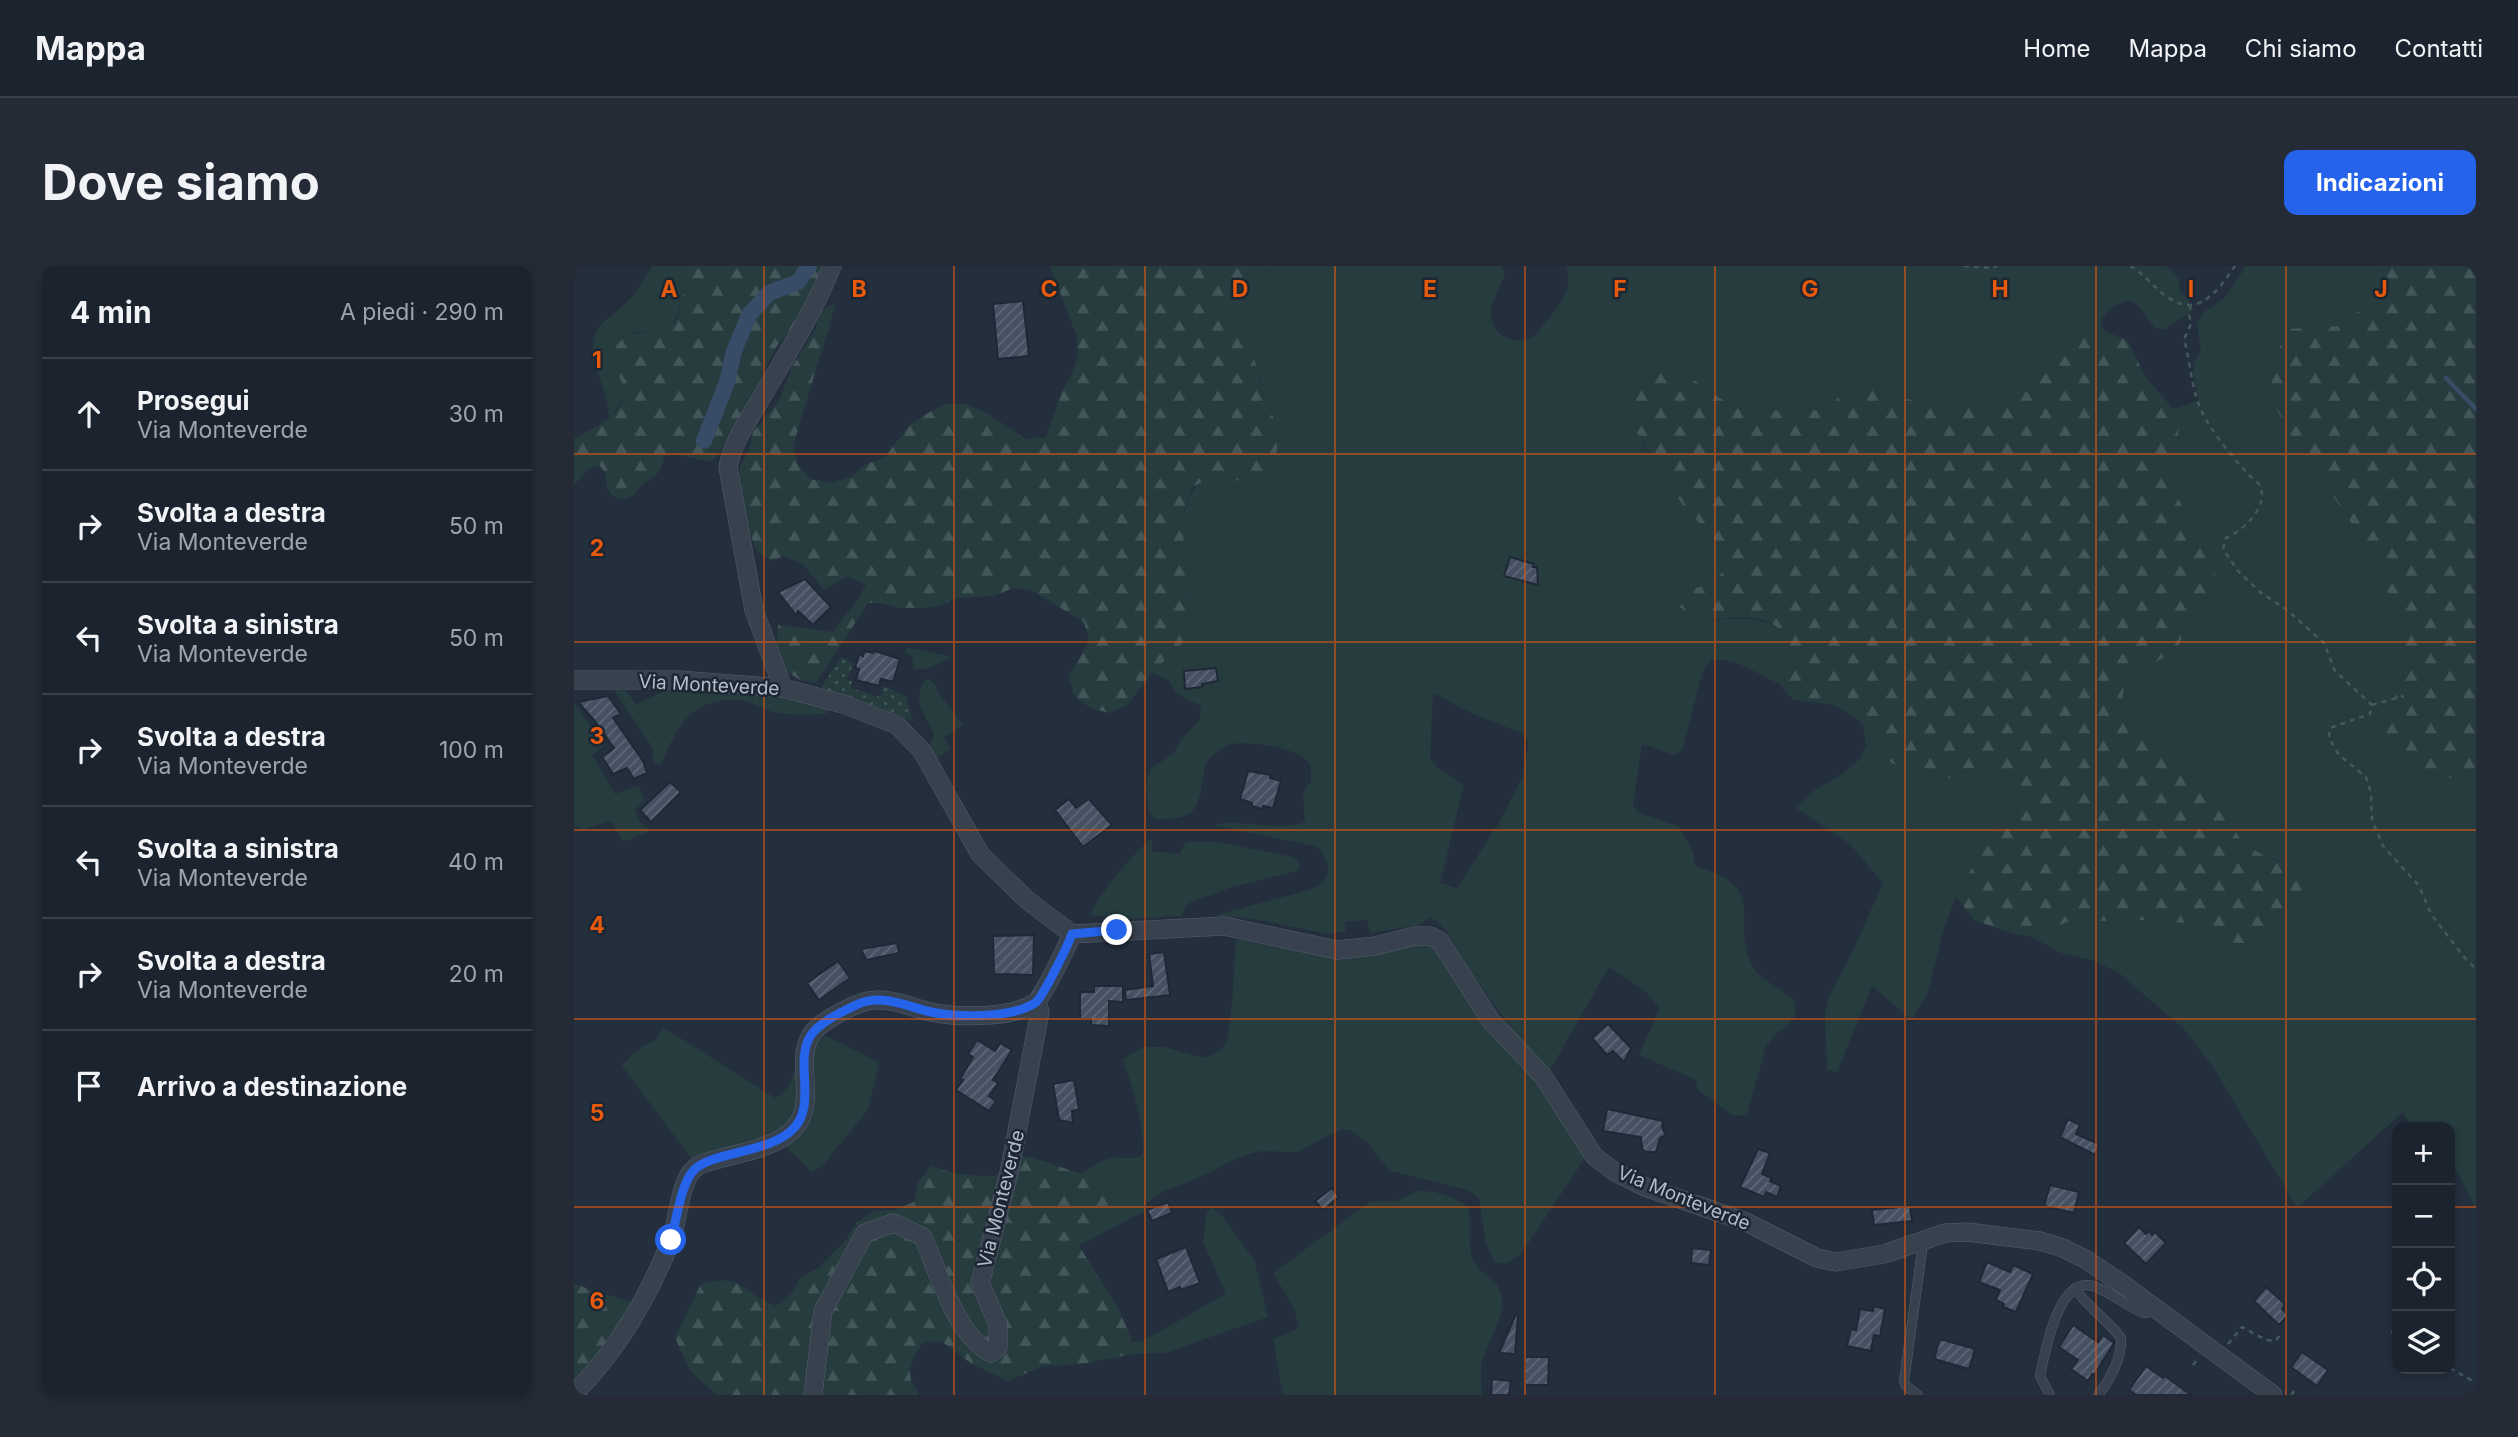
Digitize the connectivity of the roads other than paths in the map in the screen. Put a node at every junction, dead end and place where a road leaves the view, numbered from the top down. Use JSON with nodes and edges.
{"nodes":[{"id":1,"x":832,"y":266,"type":"edge"},
{"id":2,"x":574,"y":680,"type":"edge"},
{"id":3,"x":783,"y":688,"type":"junction"},
{"id":4,"x":1072,"y":934,"type":"junction"},
{"id":5,"x":1037,"y":1003,"type":"junction"},
{"id":6,"x":1919,"y":1241,"type":"junction"},
{"id":7,"x":2075,"y":1288,"type":"junction"},
{"id":8,"x":2158,"y":1310,"type":"junction"},
{"id":9,"x":574,"y":1394,"type":"edge"},
{"id":10,"x":813,"y":1395,"type":"edge"},
{"id":11,"x":1918,"y":1395,"type":"edge"},
{"id":12,"x":2050,"y":1395,"type":"edge"},
{"id":13,"x":2098,"y":1395,"type":"edge"},
{"id":14,"x":2273,"y":1395,"type":"edge"}],
"edges":[{"from":1,"to":3,"type":"street"},
{"from":2,"to":3,"type":"street","name":"Via Monteverde"},
{"from":3,"to":4,"type":"street","name":"Via Monteverde"},
{"from":4,"to":5,"type":"street","name":"Via Monteverde"},
{"from":4,"to":6,"type":"street","name":"Via Monteverde"},
{"from":5,"to":9,"type":"street"},
{"from":5,"to":10,"type":"street","name":"Via Monteverde"},
{"from":6,"to":8,"type":"street","name":"Via Monteverde"},
{"from":6,"to":11,"type":"lane"},
{"from":7,"to":8,"type":"lane"},
{"from":7,"to":12,"type":"lane"},
{"from":7,"to":13,"type":"lane"},
{"from":8,"to":14,"type":"street","name":"Via Monteverde"}]}
